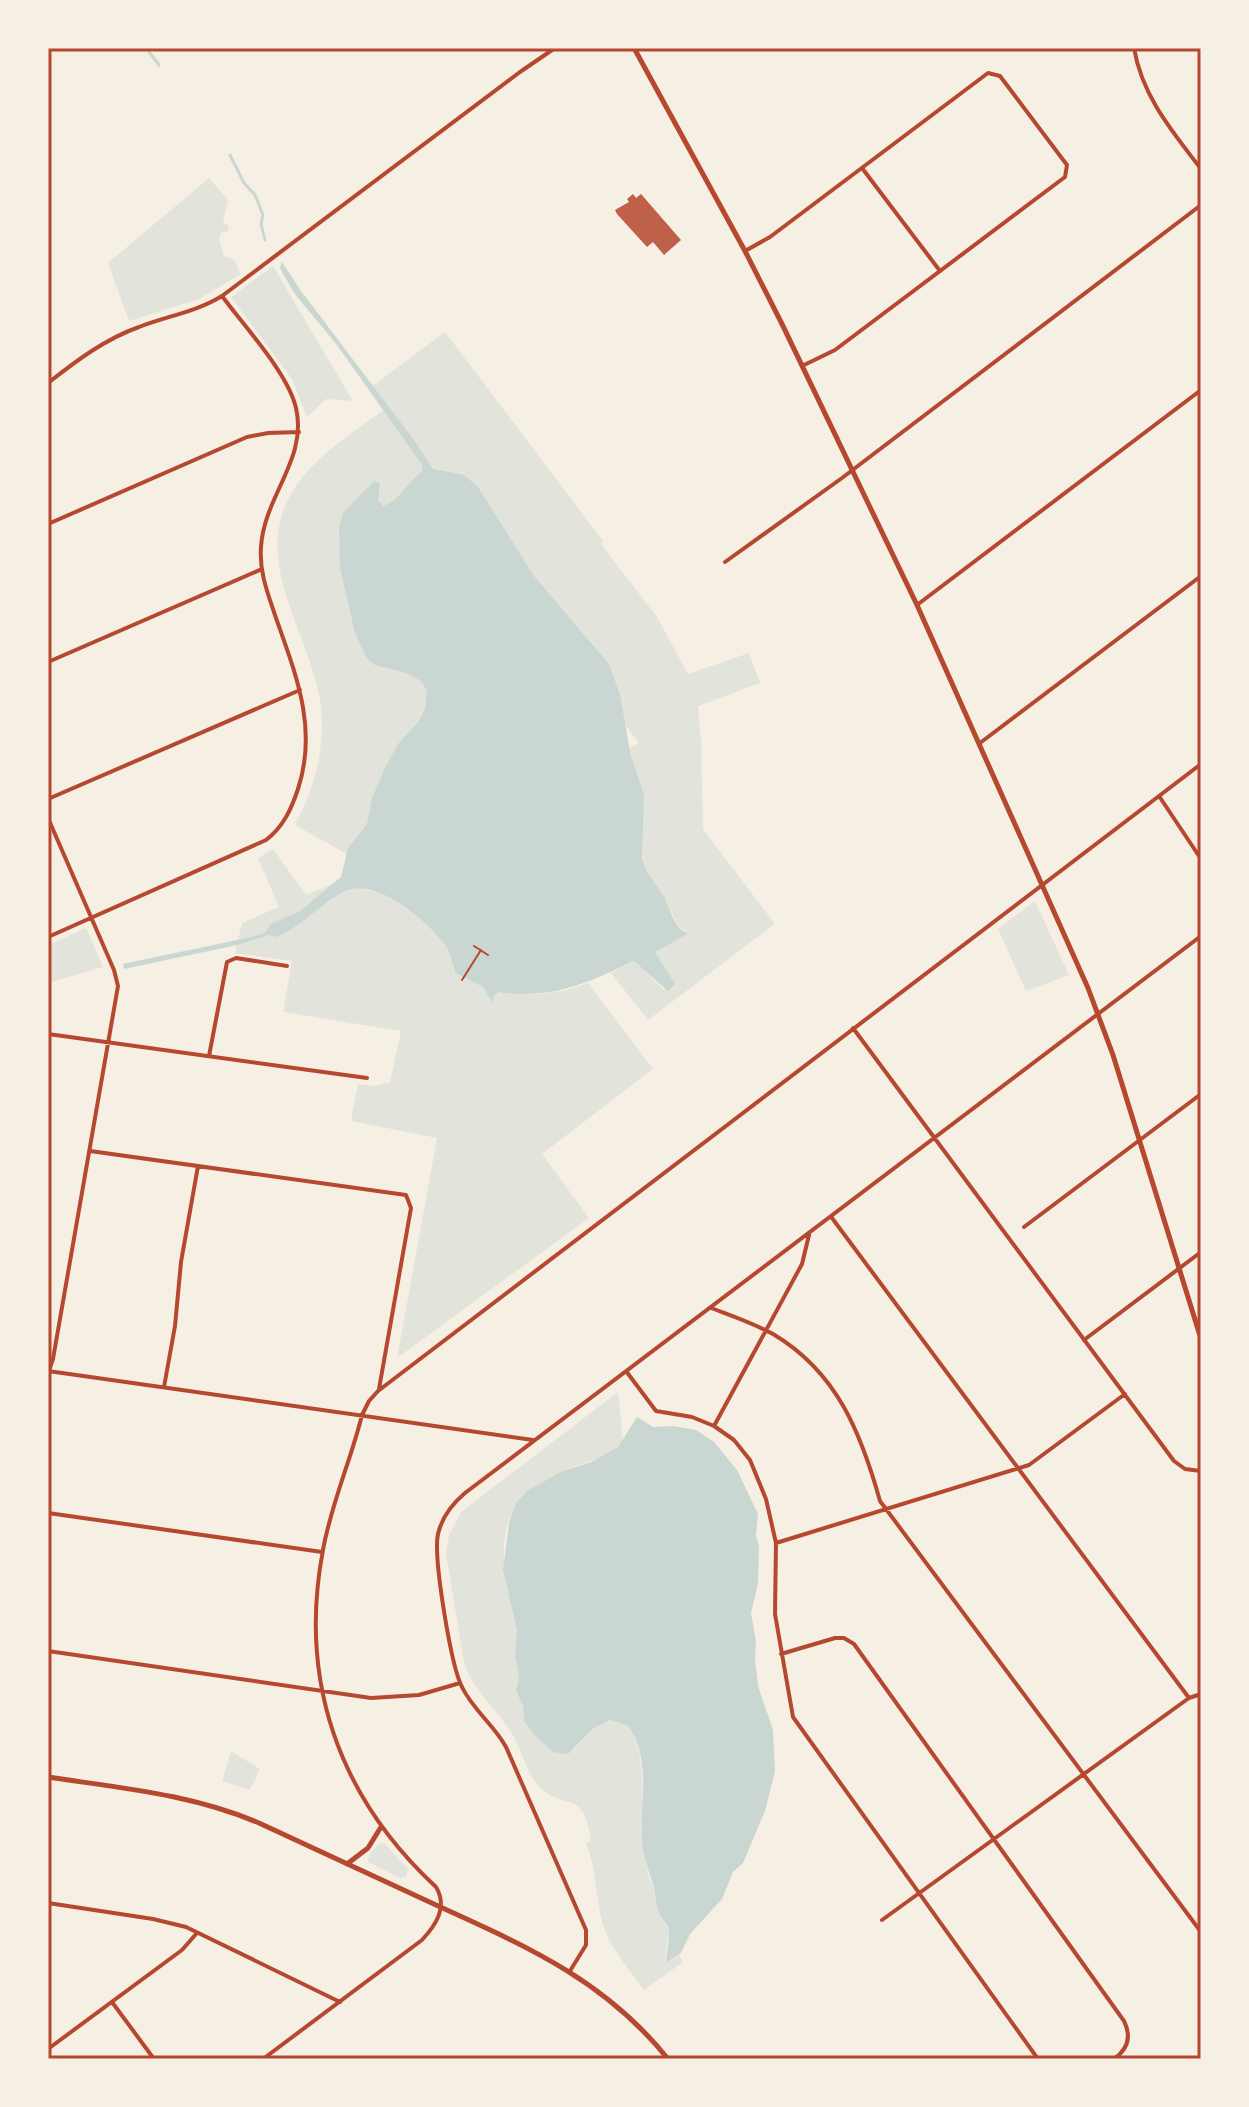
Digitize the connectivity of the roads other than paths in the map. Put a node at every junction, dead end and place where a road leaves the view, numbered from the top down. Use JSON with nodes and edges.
{"nodes":[{"id":1,"x":555,"y":48,"type":"edge"},
{"id":2,"x":634,"y":48,"type":"edge"},
{"id":3,"x":1134,"y":48,"type":"edge"},
{"id":4,"x":862,"y":168,"type":"junction"},
{"id":5,"x":1201,"y":169,"type":"edge"},
{"id":6,"x":1201,"y":205,"type":"edge"},
{"id":7,"x":745,"y":251,"type":"junction"},
{"id":8,"x":940,"y":271,"type":"junction"},
{"id":9,"x":222,"y":296,"type":"junction"},
{"id":10,"x":802,"y":366,"type":"junction"},
{"id":11,"x":48,"y":383,"type":"edge"},
{"id":12,"x":1201,"y":390,"type":"edge"},
{"id":13,"x":299,"y":432,"type":"junction"},
{"id":14,"x":852,"y":470,"type":"junction"},
{"id":15,"x":48,"y":524,"type":"edge"},
{"id":16,"x":725,"y":562,"type":"dead end"},
{"id":17,"x":262,"y":569,"type":"junction"},
{"id":18,"x":1201,"y":576,"type":"edge"},
{"id":19,"x":917,"y":605,"type":"junction"},
{"id":20,"x":48,"y":662,"type":"edge"},
{"id":21,"x":300,"y":690,"type":"junction"},
{"id":22,"x":980,"y":743,"type":"junction"},
{"id":23,"x":1201,"y":764,"type":"edge"},
{"id":24,"x":1159,"y":796,"type":"junction"},
{"id":25,"x":48,"y":799,"type":"edge"},
{"id":26,"x":48,"y":818,"type":"edge"},
{"id":27,"x":1201,"y":859,"type":"edge"},
{"id":28,"x":1042,"y":884,"type":"junction"},
{"id":29,"x":91,"y":918,"type":"junction"},
{"id":30,"x":1201,"y":936,"type":"edge"},
{"id":31,"x":48,"y":937,"type":"edge"},
{"id":32,"x":287,"y":966,"type":"dead end"},
{"id":33,"x":1098,"y":1013,"type":"junction"},
{"id":34,"x":853,"y":1028,"type":"junction"},
{"id":35,"x":48,"y":1034,"type":"edge"},
{"id":36,"x":109,"y":1042,"type":"junction"},
{"id":37,"x":209,"y":1056,"type":"junction"},
{"id":38,"x":367,"y":1078,"type":"dead end"},
{"id":39,"x":1201,"y":1094,"type":"edge"},
{"id":40,"x":935,"y":1138,"type":"junction"},
{"id":41,"x":1140,"y":1140,"type":"junction"},
{"id":42,"x":90,"y":1151,"type":"junction"},
{"id":43,"x":198,"y":1166,"type":"junction"},
{"id":44,"x":832,"y":1217,"type":"junction"},
{"id":45,"x":1024,"y":1227,"type":"dead end"},
{"id":46,"x":809,"y":1235,"type":"junction"},
{"id":47,"x":1201,"y":1252,"type":"edge"},
{"id":48,"x":1179,"y":1268,"type":"junction"},
{"id":49,"x":711,"y":1308,"type":"junction"},
{"id":50,"x":1199,"y":1327,"type":"edge"},
{"id":51,"x":766,"y":1330,"type":"junction"},
{"id":52,"x":1201,"y":1339,"type":"edge"},
{"id":53,"x":1084,"y":1340,"type":"junction"},
{"id":54,"x":626,"y":1371,"type":"junction"},
{"id":55,"x":48,"y":1372,"type":"edge"},
{"id":56,"x":164,"y":1387,"type":"junction"},
{"id":57,"x":378,"y":1391,"type":"junction"},
{"id":58,"x":1125,"y":1394,"type":"junction"},
{"id":59,"x":362,"y":1415,"type":"junction"},
{"id":60,"x":714,"y":1426,"type":"junction"},
{"id":61,"x":535,"y":1440,"type":"junction"},
{"id":62,"x":1018,"y":1468,"type":"junction"},
{"id":63,"x":1201,"y":1471,"type":"edge"},
{"id":64,"x":886,"y":1509,"type":"junction"},
{"id":65,"x":48,"y":1513,"type":"edge"},
{"id":66,"x":776,"y":1543,"type":"junction"},
{"id":67,"x":322,"y":1552,"type":"junction"},
{"id":68,"x":48,"y":1651,"type":"edge"},
{"id":69,"x":781,"y":1654,"type":"junction"},
{"id":70,"x":460,"y":1683,"type":"junction"},
{"id":71,"x":322,"y":1691,"type":"junction"},
{"id":72,"x":1201,"y":1694,"type":"edge"},
{"id":73,"x":1189,"y":1698,"type":"junction"},
{"id":74,"x":1085,"y":1775,"type":"junction"},
{"id":75,"x":48,"y":1777,"type":"edge"},
{"id":76,"x":381,"y":1827,"type":"junction"},
{"id":77,"x":995,"y":1840,"type":"junction"},
{"id":78,"x":347,"y":1864,"type":"junction"},
{"id":79,"x":919,"y":1894,"type":"junction"},
{"id":80,"x":48,"y":1903,"type":"edge"},
{"id":81,"x":441,"y":1907,"type":"junction"},
{"id":82,"x":882,"y":1920,"type":"dead end"},
{"id":83,"x":197,"y":1932,"type":"junction"},
{"id":84,"x":1201,"y":1932,"type":"edge"},
{"id":85,"x":570,"y":1971,"type":"junction"},
{"id":86,"x":112,"y":2002,"type":"junction"},
{"id":87,"x":340,"y":2002,"type":"junction"},
{"id":88,"x":48,"y":2049,"type":"edge"},
{"id":89,"x":154,"y":2059,"type":"edge"},
{"id":90,"x":263,"y":2059,"type":"edge"},
{"id":91,"x":668,"y":2059,"type":"edge"},
{"id":92,"x":1038,"y":2059,"type":"edge"},
{"id":93,"x":1114,"y":2059,"type":"edge"}],
"edges":[{"from":1,"to":9,"type":"street"},
{"from":2,"to":7,"type":"street"},
{"from":3,"to":5,"type":"street"},
{"from":4,"to":7,"type":"street"},
{"from":4,"to":8,"type":"street"},
{"from":4,"to":8,"type":"street"},
{"from":6,"to":14,"type":"street"},
{"from":7,"to":10,"type":"street"},
{"from":8,"to":10,"type":"street"},
{"from":9,"to":11,"type":"street"},
{"from":9,"to":13,"type":"street"},
{"from":10,"to":14,"type":"street"},
{"from":12,"to":19,"type":"street"},
{"from":13,"to":15,"type":"street"},
{"from":13,"to":17,"type":"street"},
{"from":14,"to":16,"type":"street"},
{"from":14,"to":19,"type":"street"},
{"from":17,"to":20,"type":"street"},
{"from":17,"to":21,"type":"street"},
{"from":18,"to":22,"type":"street"},
{"from":19,"to":22,"type":"street"},
{"from":21,"to":25,"type":"street"},
{"from":21,"to":29,"type":"street"},
{"from":22,"to":28,"type":"street"},
{"from":23,"to":24,"type":"street"},
{"from":24,"to":27,"type":"street"},
{"from":24,"to":28,"type":"street"},
{"from":26,"to":29,"type":"street"},
{"from":28,"to":33,"type":"street"},
{"from":28,"to":34,"type":"street"},
{"from":29,"to":31,"type":"street"},
{"from":29,"to":36,"type":"street"},
{"from":30,"to":33,"type":"street"},
{"from":32,"to":37,"type":"street"},
{"from":33,"to":40,"type":"street"},
{"from":33,"to":41,"type":"street"},
{"from":34,"to":40,"type":"street"},
{"from":34,"to":57,"type":"street"},
{"from":35,"to":36,"type":"street"},
{"from":36,"to":37,"type":"street"},
{"from":36,"to":42,"type":"street"},
{"from":37,"to":38,"type":"street"},
{"from":39,"to":41,"type":"street"},
{"from":40,"to":44,"type":"street"},
{"from":40,"to":53,"type":"street"},
{"from":41,"to":45,"type":"street"},
{"from":41,"to":48,"type":"street"},
{"from":42,"to":43,"type":"street"},
{"from":42,"to":55,"type":"street"},
{"from":43,"to":56,"type":"street"},
{"from":43,"to":57,"type":"street"},
{"from":44,"to":46,"type":"street"},
{"from":44,"to":62,"type":"street"},
{"from":46,"to":49,"type":"street"},
{"from":46,"to":51,"type":"street"},
{"from":47,"to":48,"type":"street"},
{"from":48,"to":50,"type":"street"},
{"from":48,"to":53,"type":"street"},
{"from":49,"to":51,"type":"street"},
{"from":49,"to":54,"type":"street"},
{"from":50,"to":52,"type":"street"},
{"from":51,"to":60,"type":"street"},
{"from":51,"to":64,"type":"street"},
{"from":53,"to":58,"type":"street"},
{"from":54,"to":60,"type":"street"},
{"from":54,"to":61,"type":"street"},
{"from":55,"to":56,"type":"street"},
{"from":56,"to":59,"type":"street"},
{"from":57,"to":59,"type":"street"},
{"from":58,"to":62,"type":"street"},
{"from":58,"to":63,"type":"street"},
{"from":59,"to":61,"type":"street"},
{"from":59,"to":67,"type":"street"},
{"from":60,"to":66,"type":"street"},
{"from":61,"to":70,"type":"street"},
{"from":62,"to":64,"type":"street"},
{"from":62,"to":73,"type":"street"},
{"from":64,"to":66,"type":"street"},
{"from":64,"to":74,"type":"street"},
{"from":65,"to":67,"type":"street"},
{"from":66,"to":69,"type":"street"},
{"from":67,"to":71,"type":"street"},
{"from":68,"to":71,"type":"street"},
{"from":69,"to":77,"type":"street"},
{"from":69,"to":79,"type":"street"},
{"from":70,"to":71,"type":"street"},
{"from":70,"to":85,"type":"street"},
{"from":71,"to":76,"type":"street"},
{"from":72,"to":73,"type":"street"},
{"from":73,"to":74,"type":"street"},
{"from":74,"to":77,"type":"street"},
{"from":74,"to":84,"type":"street"},
{"from":75,"to":78,"type":"street"},
{"from":76,"to":78,"type":"street"},
{"from":76,"to":81,"type":"street"},
{"from":77,"to":79,"type":"street"},
{"from":77,"to":93,"type":"street"},
{"from":78,"to":81,"type":"street"},
{"from":79,"to":82,"type":"street"},
{"from":79,"to":92,"type":"street"},
{"from":80,"to":83,"type":"street"},
{"from":81,"to":85,"type":"street"},
{"from":81,"to":87,"type":"street"},
{"from":83,"to":86,"type":"street"},
{"from":83,"to":87,"type":"street"},
{"from":85,"to":91,"type":"street"},
{"from":86,"to":88,"type":"street"},
{"from":86,"to":89,"type":"street"},
{"from":87,"to":90,"type":"street"}]}
